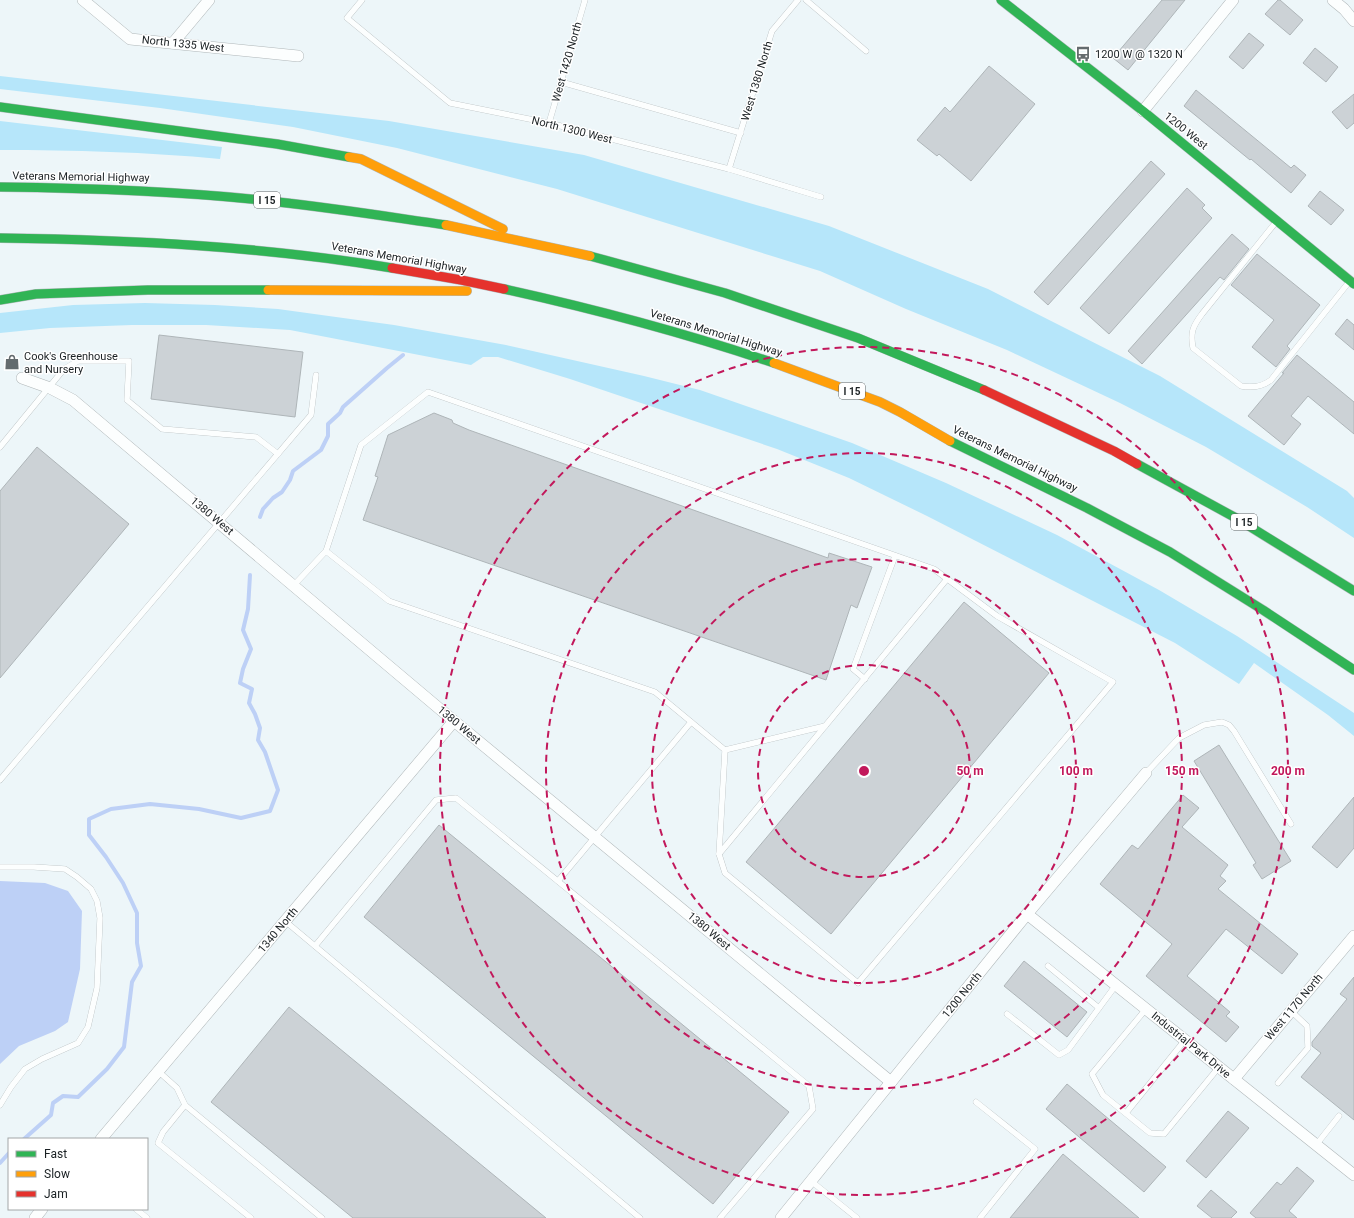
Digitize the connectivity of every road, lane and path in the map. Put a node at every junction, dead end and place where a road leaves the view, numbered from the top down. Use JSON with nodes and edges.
{"nodes":[{"id":1,"x":83,"y":0,"type":"edge"},
{"id":2,"x":209,"y":0,"type":"edge"},
{"id":3,"x":362,"y":0,"type":"edge"},
{"id":4,"x":585,"y":0,"type":"edge"},
{"id":5,"x":798,"y":0,"type":"edge"},
{"id":6,"x":806,"y":0,"type":"edge"},
{"id":7,"x":1233,"y":0,"type":"edge"},
{"id":8,"x":1333,"y":0,"type":"edge"},
{"id":9,"x":1005,"y":1,"type":"edge"},
{"id":10,"x":1354,"y":21,"type":"edge"},
{"id":11,"x":173,"y":43,"type":"junction"},
{"id":12,"x":866,"y":51,"type":"dead end"},
{"id":13,"x":298,"y":56,"type":"dead end"},
{"id":14,"x":561,"y":82,"type":"junction"},
{"id":15,"x":0,"y":106,"type":"edge"},
{"id":16,"x":1143,"y":111,"type":"junction"},
{"id":17,"x":549,"y":123,"type":"junction"},
{"id":18,"x":741,"y":133,"type":"junction"},
{"id":19,"x":729,"y":169,"type":"junction"},
{"id":20,"x":0,"y":187,"type":"edge"},
{"id":21,"x":821,"y":197,"type":"dead end"},
{"id":22,"x":1277,"y":221,"type":"junction"},
{"id":23,"x":0,"y":238,"type":"edge"},
{"id":24,"x":530,"y":242,"type":"junction"},
{"id":25,"x":1352,"y":282,"type":"edge"},
{"id":26,"x":513,"y":291,"type":"junction"},
{"id":27,"x":0,"y":300,"type":"edge"},
{"id":28,"x":316,"y":375,"type":"dead end"},
{"id":29,"x":22,"y":378,"type":"dead end"},
{"id":30,"x":50,"y":388,"type":"junction"},
{"id":31,"x":0,"y":447,"type":"edge"},
{"id":32,"x":278,"y":454,"type":"junction"},
{"id":33,"x":220,"y":522,"type":"junction"},
{"id":34,"x":326,"y":550,"type":"junction"},
{"id":35,"x":895,"y":556,"type":"junction"},
{"id":36,"x":947,"y":579,"type":"junction"},
{"id":37,"x":294,"y":585,"type":"junction"},
{"id":38,"x":1354,"y":591,"type":"edge"},
{"id":39,"x":1354,"y":670,"type":"edge"},
{"id":40,"x":865,"y":679,"type":"junction"},
{"id":41,"x":454,"y":721,"type":"junction"},
{"id":42,"x":692,"y":722,"type":"junction"},
{"id":43,"x":826,"y":726,"type":"junction"},
{"id":44,"x":725,"y":750,"type":"junction"},
{"id":45,"x":1146,"y":773,"type":"joint"},
{"id":46,"x":0,"y":780,"type":"edge"},
{"id":47,"x":1292,"y":824,"type":"dead end"},
{"id":48,"x":595,"y":837,"type":"junction"},
{"id":49,"x":719,"y":854,"type":"junction"},
{"id":50,"x":0,"y":867,"type":"edge"},
{"id":51,"x":558,"y":881,"type":"junction"},
{"id":52,"x":1027,"y":914,"type":"junction"},
{"id":53,"x":285,"y":921,"type":"junction"},
{"id":54,"x":1354,"y":936,"type":"edge"},
{"id":55,"x":315,"y":946,"type":"junction"},
{"id":56,"x":1048,"y":966,"type":"dead end"},
{"id":57,"x":1116,"y":985,"type":"junction"},
{"id":58,"x":1099,"y":1008,"type":"junction"},
{"id":59,"x":1146,"y":1009,"type":"junction"},
{"id":60,"x":1291,"y":1011,"type":"junction"},
{"id":61,"x":1007,"y":1014,"type":"dead end"},
{"id":62,"x":1186,"y":1040,"type":"junction"},
{"id":63,"x":1219,"y":1067,"type":"junction"},
{"id":64,"x":158,"y":1071,"type":"junction"},
{"id":65,"x":1234,"y":1079,"type":"junction"},
{"id":66,"x":891,"y":1082,"type":"junction"},
{"id":67,"x":1278,"y":1083,"type":"dead end"},
{"id":68,"x":976,"y":1102,"type":"dead end"},
{"id":69,"x":0,"y":1105,"type":"edge"},
{"id":70,"x":185,"y":1105,"type":"junction"},
{"id":71,"x":1126,"y":1113,"type":"junction"},
{"id":72,"x":1339,"y":1116,"type":"dead end"},
{"id":73,"x":102,"y":1138,"type":"edge"},
{"id":74,"x":1316,"y":1145,"type":"junction"},
{"id":75,"x":1354,"y":1176,"type":"edge"},
{"id":76,"x":811,"y":1181,"type":"junction"},
{"id":77,"x":41,"y":1210,"type":"edge"},
{"id":78,"x":137,"y":1210,"type":"edge"},
{"id":79,"x":35,"y":1218,"type":"edge"},
{"id":80,"x":147,"y":1218,"type":"edge"},
{"id":81,"x":251,"y":1218,"type":"edge"},
{"id":82,"x":322,"y":1218,"type":"edge"},
{"id":83,"x":640,"y":1218,"type":"edge"},
{"id":84,"x":720,"y":1218,"type":"edge"},
{"id":85,"x":781,"y":1218,"type":"edge"},
{"id":86,"x":857,"y":1218,"type":"edge"},
{"id":87,"x":980,"y":1218,"type":"edge"}],
"edges":[{"from":1,"to":11,"type":"street","name":"North 1335 West"},
{"from":2,"to":11,"type":"street"},
{"from":3,"to":17,"type":"lane","name":"North 1300 West"},
{"from":4,"to":14,"type":"lane","name":"West 1420 North"},
{"from":5,"to":18,"type":"lane","name":"West 1380 North"},
{"from":6,"to":12,"type":"lane"},
{"from":7,"to":16,"type":"street"},
{"from":8,"to":10,"type":"street"},
{"from":9,"to":16,"type":"main road","name":"1200 West"},
{"from":11,"to":13,"type":"street","name":"North 1335 West"},
{"from":14,"to":17,"type":"lane","name":"West 1420 North"},
{"from":14,"to":18,"type":"lane"},
{"from":15,"to":24,"type":"main road"},
{"from":16,"to":22,"type":"main road","name":"1200 West"},
{"from":17,"to":19,"type":"lane","name":"North 1300 West"},
{"from":18,"to":19,"type":"lane","name":"West 1380 North"},
{"from":19,"to":21,"type":"lane","name":"North 1300 West"},
{"from":20,"to":24,"type":"main road","name":"Veterans Memorial Highway","number":"I 15"},
{"from":22,"to":25,"type":"main road","name":"1200 West"},
{"from":22,"to":25,"type":"lane"},
{"from":23,"to":26,"type":"main road","name":"Veterans Memorial Highway","number":"I 15"},
{"from":24,"to":38,"type":"main road","name":"Veterans Memorial Highway","number":"I 15"},
{"from":26,"to":27,"type":"main road"},
{"from":26,"to":39,"type":"main road","name":"Veterans Memorial Highway","number":"I 15"},
{"from":28,"to":32,"type":"lane"},
{"from":29,"to":30,"type":"street","name":"1380 West"},
{"from":30,"to":31,"type":"lane"},
{"from":30,"to":32,"type":"lane"},
{"from":30,"to":33,"type":"street","name":"1380 West"},
{"from":32,"to":33,"type":"lane"},
{"from":33,"to":37,"type":"street","name":"1380 West"},
{"from":33,"to":46,"type":"lane"},
{"from":34,"to":35,"type":"lane"},
{"from":34,"to":37,"type":"lane"},
{"from":34,"to":42,"type":"lane"},
{"from":35,"to":36,"type":"lane"},
{"from":35,"to":40,"type":"lane"},
{"from":36,"to":40,"type":"lane"},
{"from":36,"to":49,"type":"lane"},
{"from":37,"to":41,"type":"street","name":"1380 West"},
{"from":40,"to":43,"type":"lane"},
{"from":41,"to":48,"type":"street","name":"1380 West"},
{"from":41,"to":53,"type":"street","name":"1340 North"},
{"from":42,"to":44,"type":"lane"},
{"from":42,"to":48,"type":"lane"},
{"from":43,"to":44,"type":"lane"},
{"from":43,"to":49,"type":"lane"},
{"from":44,"to":49,"type":"lane"},
{"from":45,"to":47,"type":"lane"},
{"from":45,"to":52,"type":"street","name":"1200 North"},
{"from":48,"to":51,"type":"lane"},
{"from":48,"to":66,"type":"street","name":"1380 West"},
{"from":50,"to":69,"type":"lane"},
{"from":51,"to":55,"type":"lane"},
{"from":51,"to":84,"type":"lane"},
{"from":52,"to":57,"type":"street","name":"Industrial Park Drive"},
{"from":52,"to":66,"type":"street","name":"1200 North"},
{"from":53,"to":55,"type":"lane"},
{"from":53,"to":64,"type":"street","name":"1340 North"},
{"from":54,"to":60,"type":"street","name":"West 1170 North"},
{"from":55,"to":83,"type":"lane"},
{"from":56,"to":58,"type":"lane"},
{"from":57,"to":58,"type":"lane"},
{"from":57,"to":59,"type":"street","name":"Industrial Park Drive"},
{"from":58,"to":61,"type":"lane"},
{"from":59,"to":62,"type":"street","name":"Industrial Park Drive"},
{"from":59,"to":71,"type":"lane"},
{"from":60,"to":65,"type":"street","name":"West 1170 North"},
{"from":60,"to":67,"type":"lane"},
{"from":62,"to":63,"type":"street","name":"Industrial Park Drive"},
{"from":62,"to":71,"type":"lane"},
{"from":63,"to":65,"type":"street","name":"Industrial Park Drive"},
{"from":63,"to":71,"type":"lane"},
{"from":64,"to":70,"type":"lane"},
{"from":64,"to":73,"type":"street","name":"1340 North"},
{"from":65,"to":74,"type":"street","name":"Industrial Park Drive"},
{"from":66,"to":76,"type":"street","name":"1200 North"},
{"from":68,"to":87,"type":"lane"},
{"from":70,"to":81,"type":"lane"},
{"from":70,"to":82,"type":"lane"},
{"from":72,"to":74,"type":"lane"},
{"from":74,"to":75,"type":"street","name":"Industrial Park Drive"},
{"from":76,"to":85,"type":"street","name":"1200 North"},
{"from":76,"to":86,"type":"lane"},
{"from":77,"to":79,"type":"street"},
{"from":78,"to":80,"type":"lane"}]}
